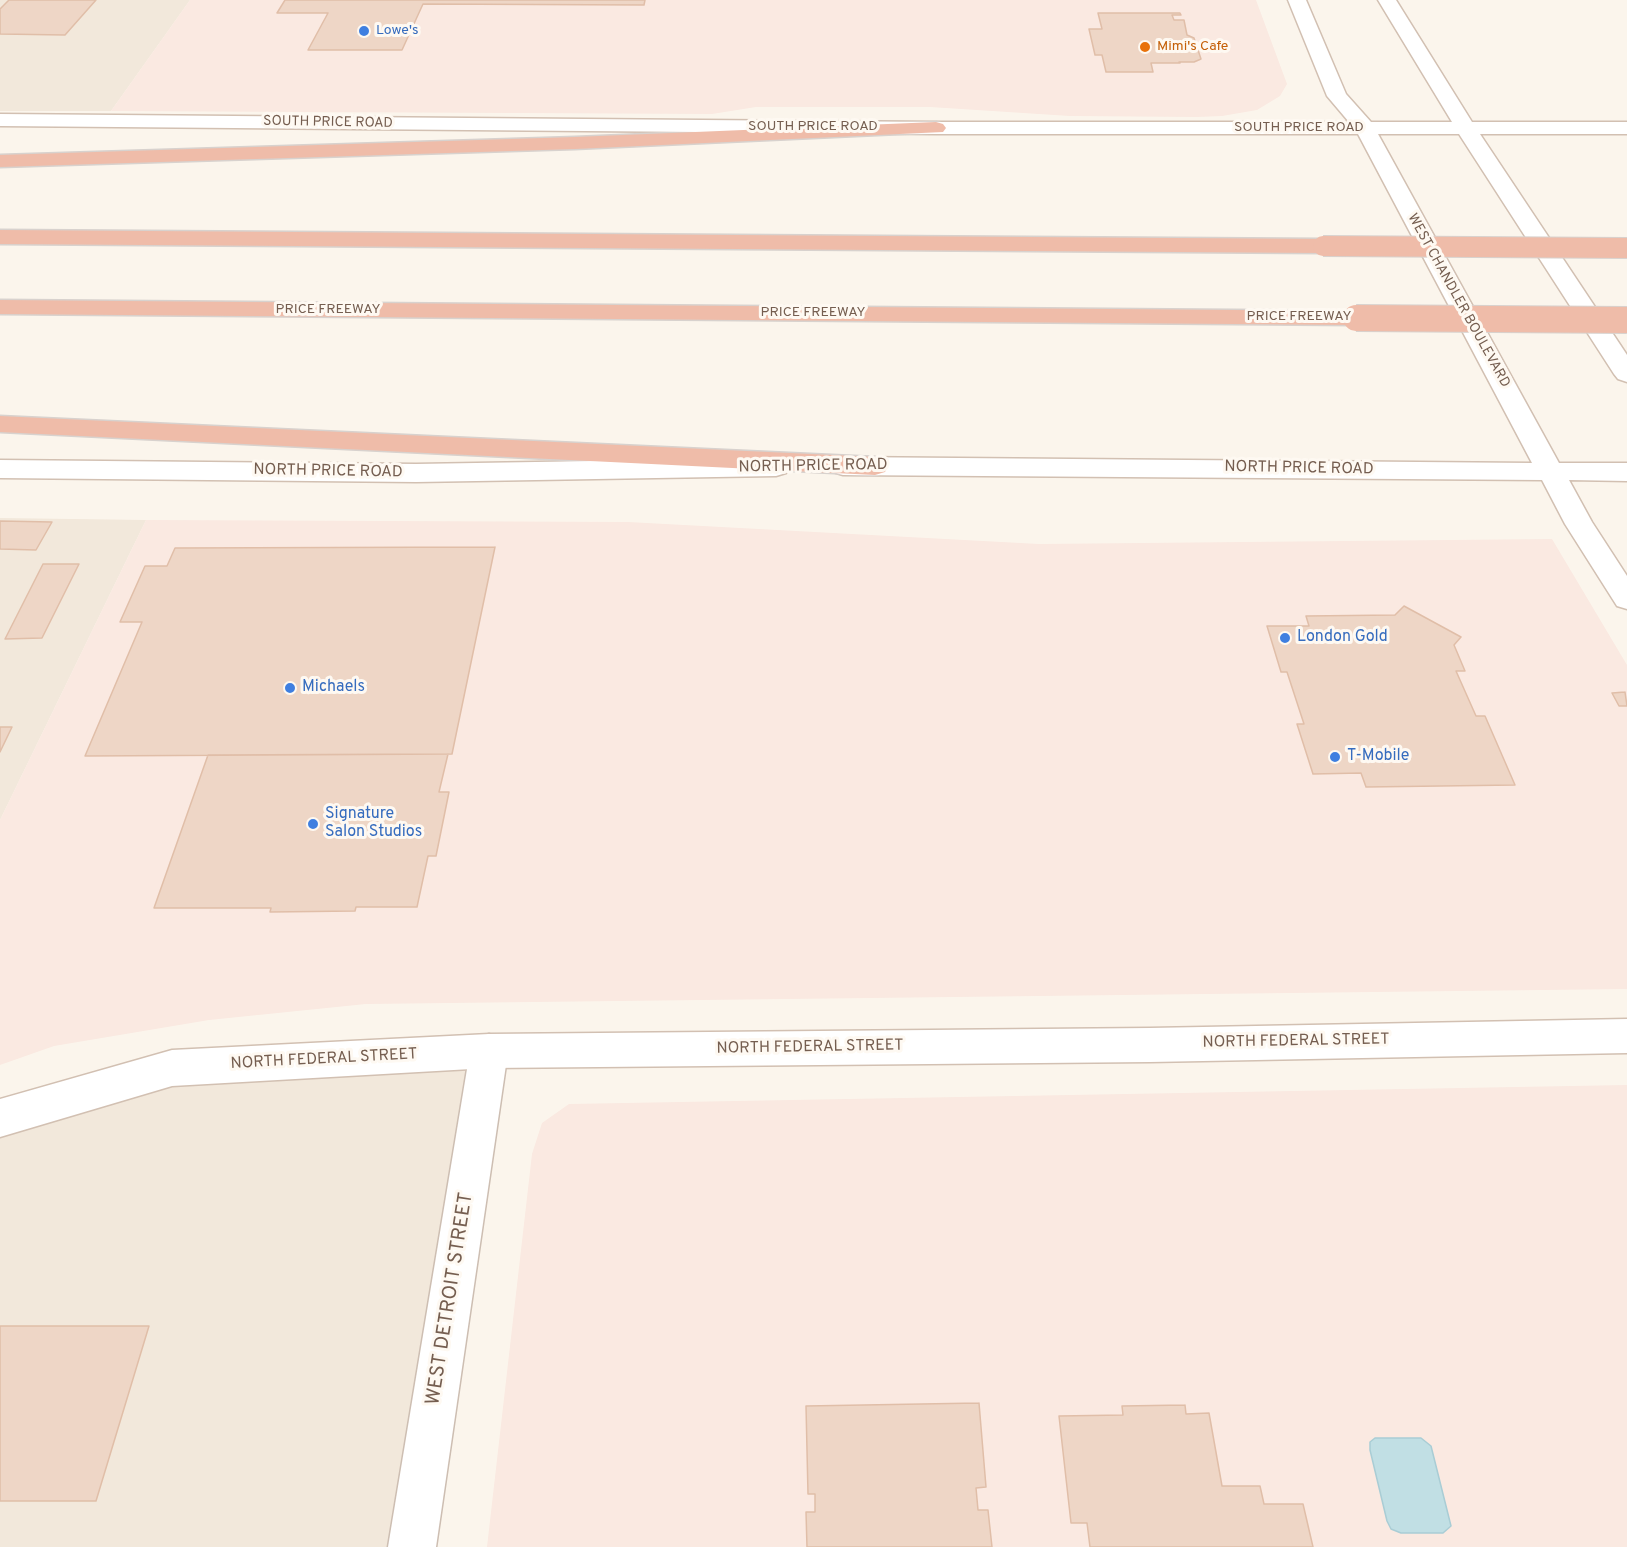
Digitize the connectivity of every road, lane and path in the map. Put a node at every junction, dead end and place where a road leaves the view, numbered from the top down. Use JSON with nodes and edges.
{"nodes":[{"id":1,"x":1297,"y":0,"type":"edge"},
{"id":2,"x":1387,"y":0,"type":"edge"},
{"id":3,"x":0,"y":120,"type":"edge"},
{"id":4,"x":936,"y":128,"type":"junction"},
{"id":5,"x":1365,"y":128,"type":"junction"},
{"id":6,"x":1627,"y":128,"type":"edge"},
{"id":7,"x":1467,"y":129,"type":"junction"},
{"id":8,"x":0,"y":161,"type":"edge"},
{"id":9,"x":0,"y":237,"type":"edge"},
{"id":10,"x":1627,"y":248,"type":"edge"},
{"id":11,"x":0,"y":307,"type":"edge"},
{"id":12,"x":1627,"y":320,"type":"edge"},
{"id":13,"x":1627,"y":374,"type":"edge"},
{"id":14,"x":0,"y":424,"type":"edge"},
{"id":15,"x":875,"y":466,"type":"junction"},
{"id":16,"x":0,"y":469,"type":"edge"},
{"id":17,"x":1551,"y":471,"type":"junction"},
{"id":18,"x":1627,"y":472,"type":"edge"},
{"id":19,"x":1627,"y":599,"type":"edge"},
{"id":20,"x":1627,"y":1036,"type":"edge"},
{"id":21,"x":489,"y":1051,"type":"junction"},
{"id":22,"x":0,"y":1118,"type":"edge"},
{"id":23,"x":412,"y":1547,"type":"edge"}],
"edges":[{"from":1,"to":5,"type":"main road","name":"WEST CHANDLER BOULEVARD"},
{"from":2,"to":7,"type":"main road"},
{"from":3,"to":4,"type":"main road","name":"SOUTH PRICE ROAD"},
{"from":4,"to":5,"type":"main road","name":"SOUTH PRICE ROAD"},
{"from":4,"to":8,"type":"highway"},
{"from":5,"to":7,"type":"main road","name":"SOUTH PRICE ROAD"},
{"from":5,"to":17,"type":"main road","name":"WEST CHANDLER BOULEVARD"},
{"from":6,"to":7,"type":"main road","name":"SOUTH PRICE ROAD"},
{"from":7,"to":13,"type":"main road"},
{"from":9,"to":10,"type":"highway","bridge":true},
{"from":11,"to":12,"type":"highway","name":"PRICE FREEWAY","bridge":true},
{"from":14,"to":15,"type":"highway"},
{"from":15,"to":16,"type":"main road","name":"NORTH PRICE ROAD"},
{"from":15,"to":17,"type":"main road","name":"NORTH PRICE ROAD"},
{"from":17,"to":18,"type":"main road","name":"NORTH PRICE ROAD"},
{"from":17,"to":19,"type":"main road","name":"WEST CHANDLER BOULEVARD"},
{"from":20,"to":21,"type":"main road","name":"NORTH FEDERAL STREET"},
{"from":21,"to":22,"type":"main road","name":"NORTH FEDERAL STREET"},
{"from":21,"to":23,"type":"main road","name":"WEST DETROIT STREET"}]}
